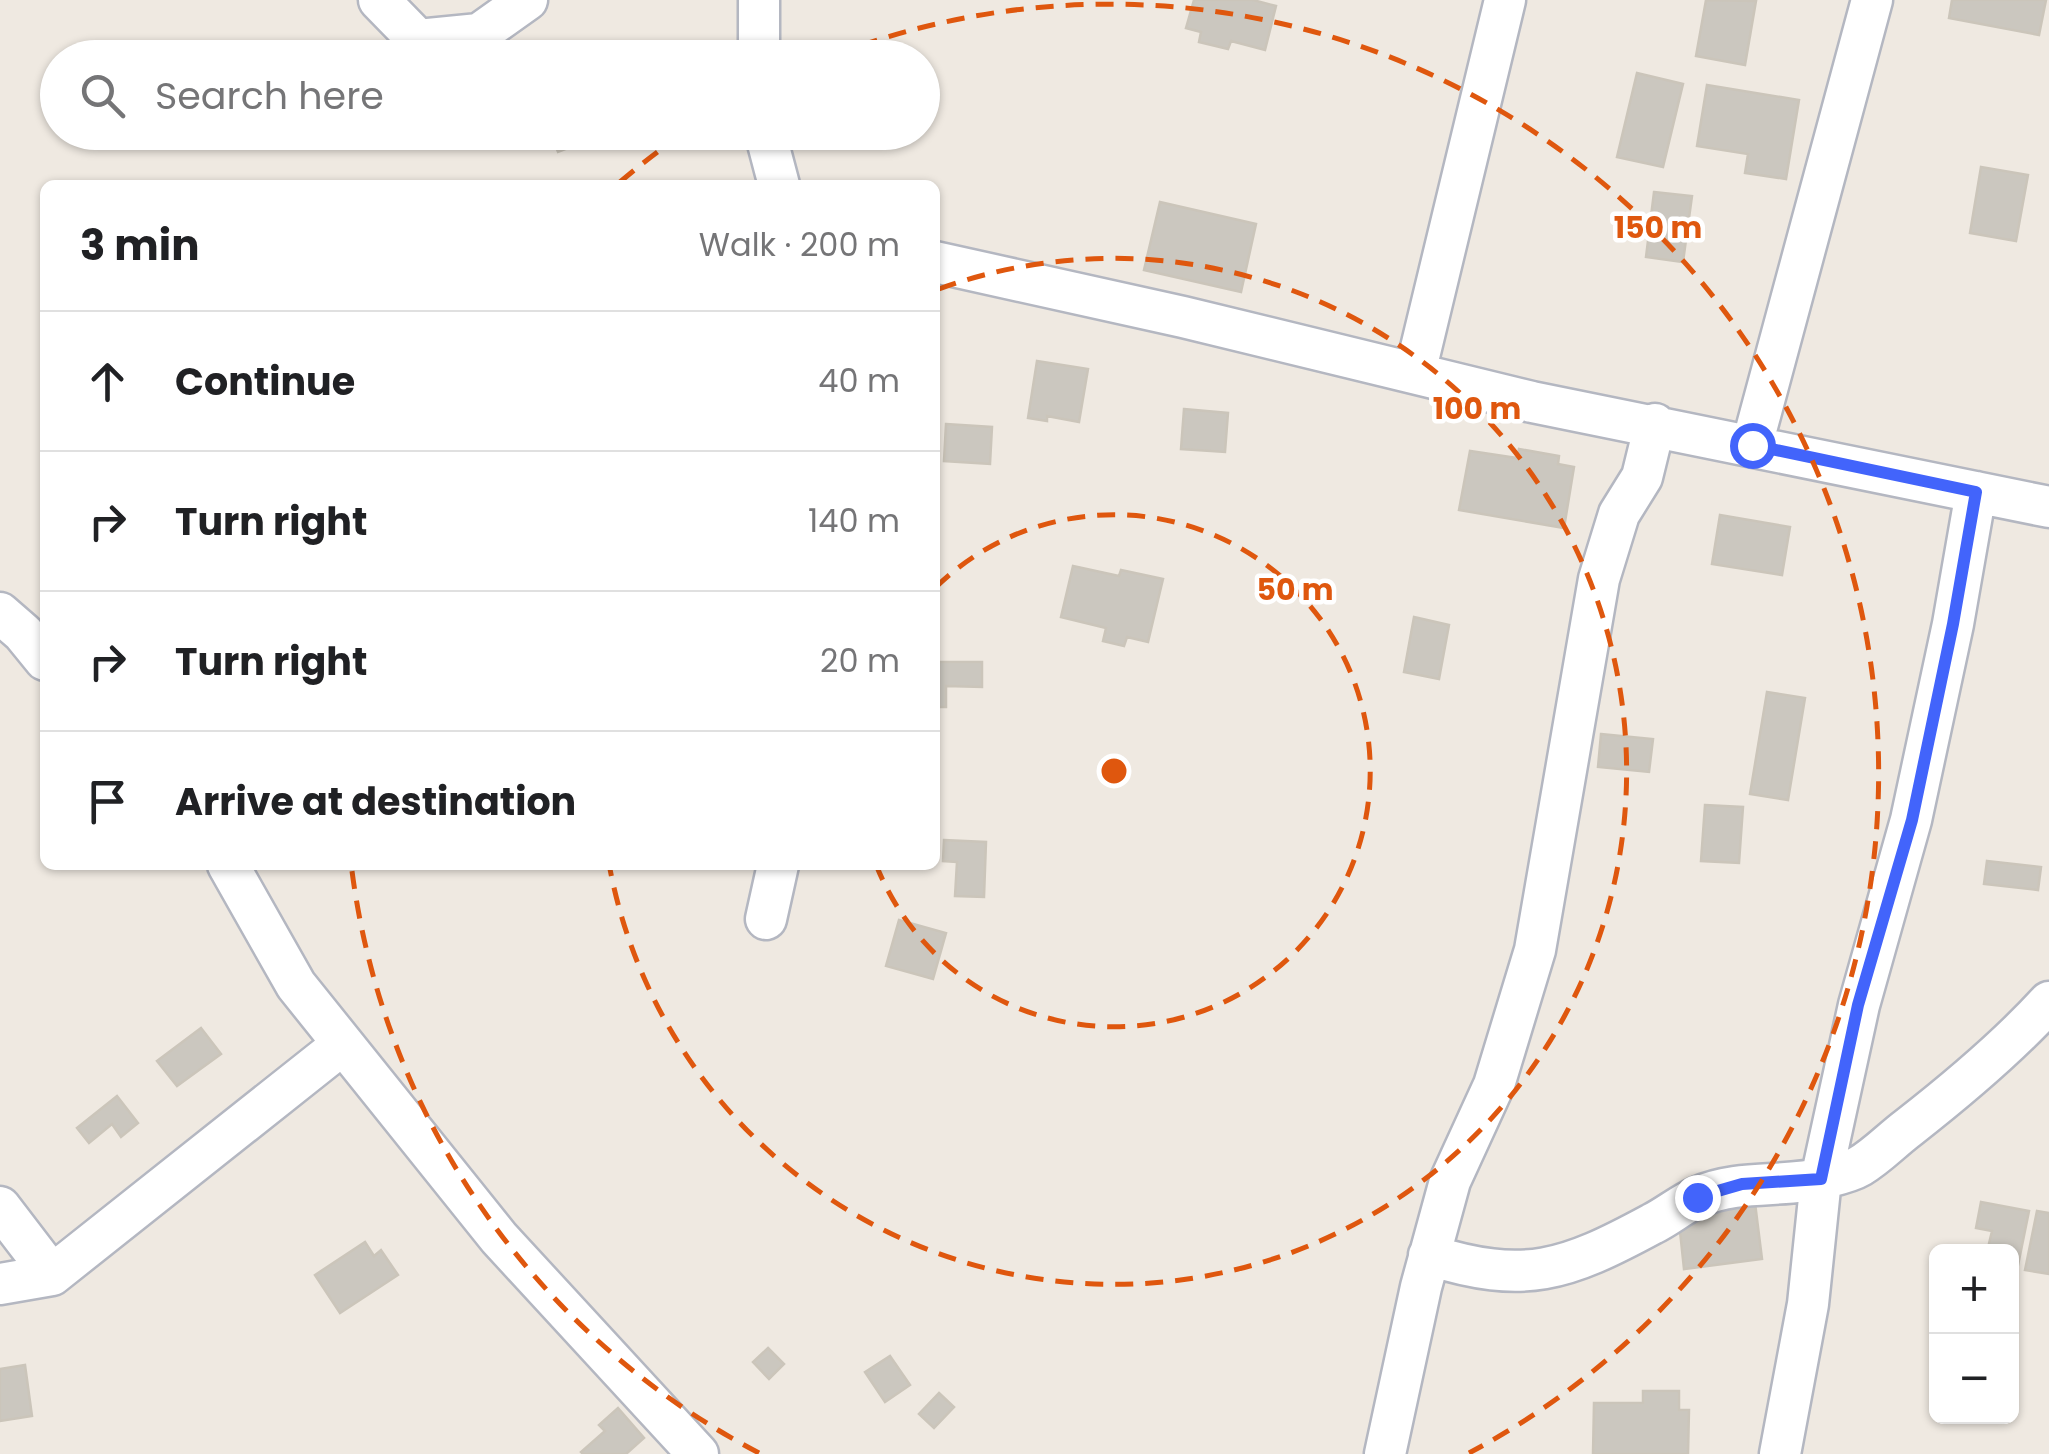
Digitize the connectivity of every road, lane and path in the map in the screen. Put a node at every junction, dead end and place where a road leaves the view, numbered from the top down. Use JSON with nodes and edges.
{"nodes":[{"id":1,"x":379,"y":0,"type":"edge"},
{"id":2,"x":527,"y":0,"type":"edge"},
{"id":3,"x":759,"y":0,"type":"edge"},
{"id":4,"x":1505,"y":0,"type":"edge"},
{"id":5,"x":1872,"y":0,"type":"edge"},
{"id":6,"x":758,"y":40,"type":"edge"},
{"id":7,"x":770,"y":150,"type":"edge"},
{"id":8,"x":778,"y":180,"type":"edge"},
{"id":9,"x":940,"y":263,"type":"edge"},
{"id":10,"x":1415,"y":373,"type":"junction"},
{"id":11,"x":1655,"y":424,"type":"junction"},
{"id":12,"x":1752,"y":445,"type":"junction"},
{"id":13,"x":1976,"y":492,"type":"junction"},
{"id":14,"x":2049,"y":508,"type":"edge"},
{"id":15,"x":0,"y":612,"type":"edge"},
{"id":16,"x":40,"y":654,"type":"edge"},
{"id":17,"x":231,"y":870,"type":"edge"},
{"id":18,"x":777,"y":870,"type":"edge"},
{"id":19,"x":766,"y":919,"type":"dead end"},
{"id":20,"x":2049,"y":1002,"type":"edge"},
{"id":21,"x":343,"y":1044,"type":"junction"},
{"id":22,"x":1821,"y":1179,"type":"junction"},
{"id":23,"x":0,"y":1207,"type":"edge"},
{"id":24,"x":1429,"y":1256,"type":"junction"},
{"id":25,"x":52,"y":1275,"type":"junction"},
{"id":26,"x":0,"y":1284,"type":"edge"},
{"id":27,"x":698,"y":1454,"type":"edge"},
{"id":28,"x":1385,"y":1454,"type":"edge"},
{"id":29,"x":1780,"y":1454,"type":"edge"}],
"edges":[{"from":1,"to":2,"type":"street"},
{"from":3,"to":6,"type":"street"},
{"from":4,"to":10,"type":"street"},
{"from":5,"to":12,"type":"street"},
{"from":7,"to":8,"type":"street"},
{"from":9,"to":10,"type":"street"},
{"from":10,"to":11,"type":"street"},
{"from":11,"to":12,"type":"street"},
{"from":11,"to":24,"type":"street"},
{"from":12,"to":13,"type":"street"},
{"from":13,"to":14,"type":"street"},
{"from":13,"to":22,"type":"street"},
{"from":15,"to":16,"type":"street"},
{"from":17,"to":21,"type":"street"},
{"from":18,"to":19,"type":"street"},
{"from":20,"to":22,"type":"street"},
{"from":21,"to":25,"type":"street"},
{"from":21,"to":27,"type":"street"},
{"from":22,"to":24,"type":"street"},
{"from":22,"to":29,"type":"street"},
{"from":23,"to":25,"type":"street"},
{"from":24,"to":28,"type":"street"},
{"from":25,"to":26,"type":"street"}]}
